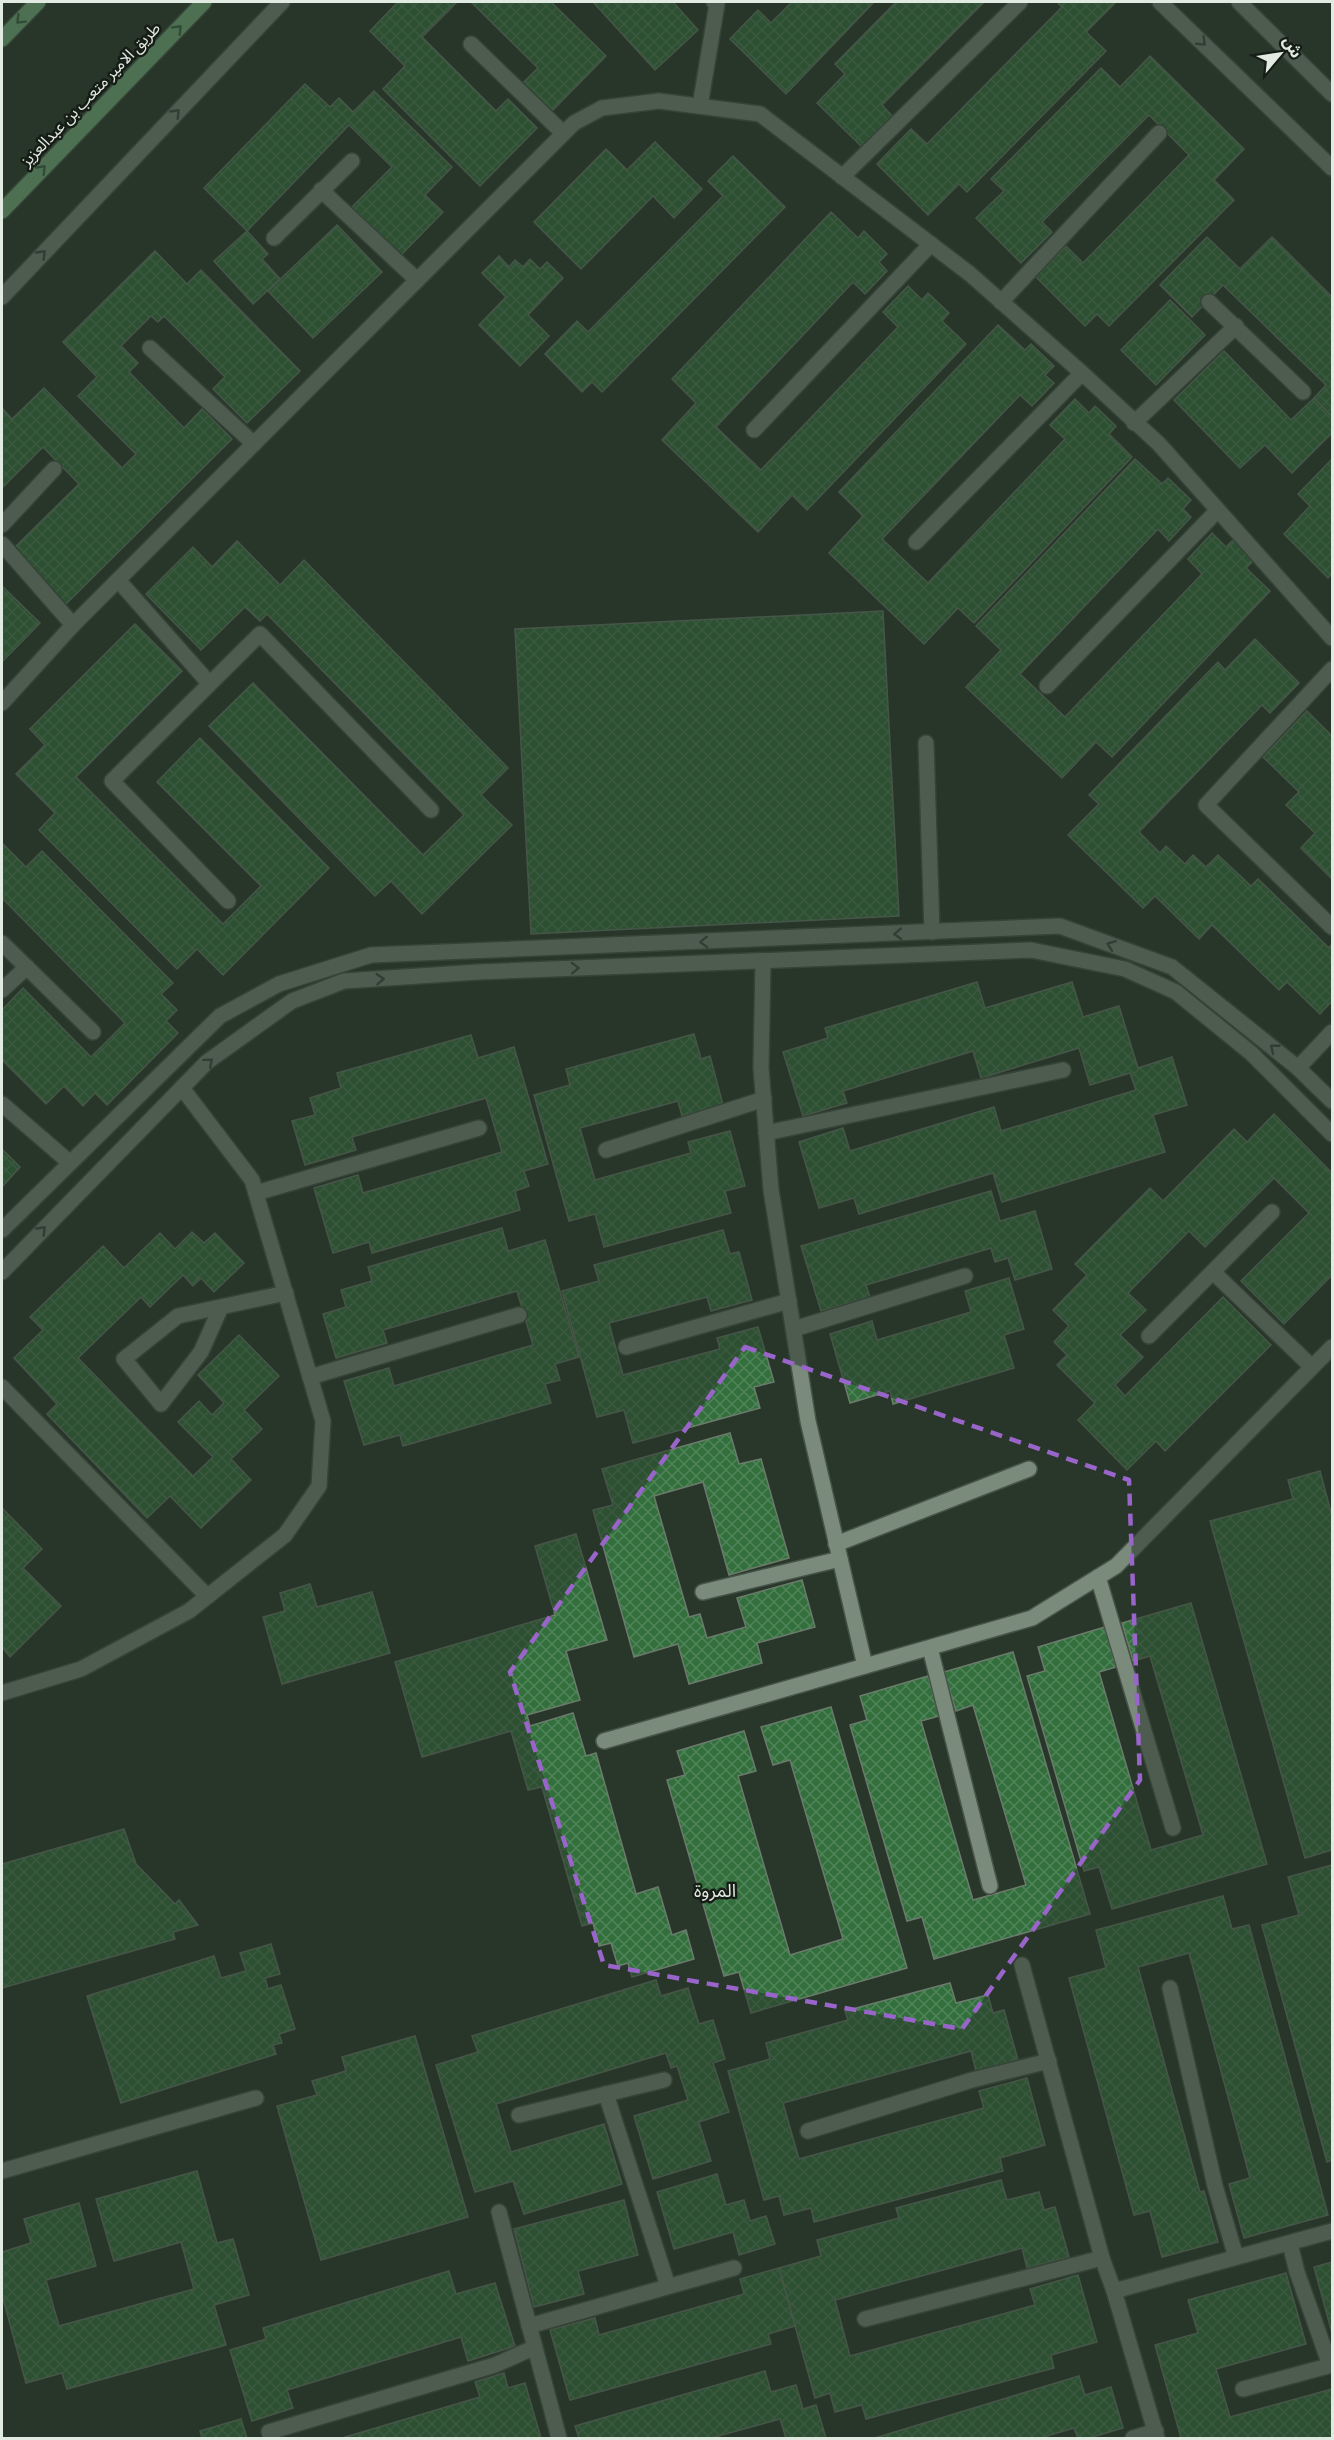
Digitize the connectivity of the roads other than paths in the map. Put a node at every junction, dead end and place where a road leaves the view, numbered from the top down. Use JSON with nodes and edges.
{"nodes":[{"id":1,"x":38,"y":2,"type":"edge"},
{"id":2,"x":204,"y":2,"type":"edge"},
{"id":3,"x":282,"y":2,"type":"edge"},
{"id":4,"x":720,"y":2,"type":"edge"},
{"id":5,"x":1020,"y":2,"type":"edge"},
{"id":6,"x":1160,"y":2,"type":"edge"},
{"id":7,"x":1239,"y":2,"type":"edge"},
{"id":8,"x":2,"y":39,"type":"edge"},
{"id":9,"x":471,"y":44,"type":"dead end"},
{"id":10,"x":1332,"y":94,"type":"edge"},
{"id":11,"x":700,"y":106,"type":"junction"},
{"id":12,"x":563,"y":133,"type":"junction"},
{"id":13,"x":1159,"y":133,"type":"dead end"},
{"id":14,"x":352,"y":162,"type":"dead end"},
{"id":15,"x":1332,"y":168,"type":"edge"},
{"id":16,"x":842,"y":177,"type":"junction"},
{"id":17,"x":321,"y":190,"type":"junction"},
{"id":18,"x":2,"y":211,"type":"edge"},
{"id":19,"x":274,"y":237,"type":"dead end"},
{"id":20,"x":931,"y":244,"type":"junction"},
{"id":21,"x":417,"y":280,"type":"junction"},
{"id":22,"x":2,"y":297,"type":"edge"},
{"id":23,"x":1001,"y":302,"type":"junction"},
{"id":24,"x":1209,"y":302,"type":"dead end"},
{"id":25,"x":1236,"y":326,"type":"junction"},
{"id":26,"x":150,"y":348,"type":"dead end"},
{"id":27,"x":1082,"y":373,"type":"junction"},
{"id":28,"x":1303,"y":392,"type":"dead end"},
{"id":29,"x":1134,"y":423,"type":"junction"},
{"id":30,"x":754,"y":430,"type":"dead end"},
{"id":31,"x":254,"y":444,"type":"junction"},
{"id":32,"x":54,"y":469,"type":"dead end"},
{"id":33,"x":1217,"y":511,"type":"junction"},
{"id":34,"x":2,"y":525,"type":"edge"},
{"id":35,"x":916,"y":542,"type":"dead end"},
{"id":36,"x":2,"y":544,"type":"edge"},
{"id":37,"x":118,"y":580,"type":"junction"},
{"id":38,"x":73,"y":626,"type":"junction"},
{"id":39,"x":1332,"y":638,"type":"edge"},
{"id":40,"x":1332,"y":669,"type":"edge"},
{"id":41,"x":209,"y":683,"type":"junction"},
{"id":42,"x":1047,"y":686,"type":"dead end"},
{"id":43,"x":2,"y":703,"type":"edge"},
{"id":44,"x":926,"y":743,"type":"dead end"},
{"id":45,"x":431,"y":810,"type":"dead end"},
{"id":46,"x":228,"y":901,"type":"dead end"},
{"id":47,"x":1332,"y":927,"type":"edge"},
{"id":48,"x":932,"y":932,"type":"junction"},
{"id":49,"x":2,"y":943,"type":"edge"},
{"id":50,"x":763,"y":961,"type":"junction"},
{"id":51,"x":27,"y":968,"type":"junction"},
{"id":52,"x":2,"y":990,"type":"edge"},
{"id":53,"x":93,"y":1032,"type":"dead end"},
{"id":54,"x":1332,"y":1032,"type":"edge"},
{"id":55,"x":1298,"y":1068,"type":"junction"},
{"id":56,"x":1063,"y":1070,"type":"dead end"},
{"id":57,"x":182,"y":1088,"type":"junction"},
{"id":58,"x":764,"y":1100,"type":"junction"},
{"id":59,"x":1332,"y":1101,"type":"edge"},
{"id":60,"x":2,"y":1104,"type":"edge"},
{"id":61,"x":479,"y":1128,"type":"dead end"},
{"id":62,"x":766,"y":1133,"type":"junction"},
{"id":63,"x":1332,"y":1134,"type":"edge"},
{"id":64,"x":606,"y":1150,"type":"dead end"},
{"id":65,"x":69,"y":1162,"type":"junction"},
{"id":66,"x":256,"y":1193,"type":"junction"},
{"id":67,"x":1272,"y":1212,"type":"dead end"},
{"id":68,"x":2,"y":1230,"type":"edge"},
{"id":69,"x":2,"y":1272,"type":"edge"},
{"id":70,"x":1213,"y":1272,"type":"junction"},
{"id":71,"x":965,"y":1276,"type":"dead end"},
{"id":72,"x":286,"y":1293,"type":"junction"},
{"id":73,"x":789,"y":1301,"type":"junction"},
{"id":74,"x":221,"y":1307,"type":"junction"},
{"id":75,"x":519,"y":1315,"type":"dead end"},
{"id":76,"x":794,"y":1329,"type":"junction"},
{"id":77,"x":1149,"y":1336,"type":"dead end"},
{"id":78,"x":626,"y":1347,"type":"dead end"},
{"id":79,"x":1332,"y":1347,"type":"edge"},
{"id":80,"x":1312,"y":1367,"type":"junction"},
{"id":81,"x":310,"y":1377,"type":"junction"},
{"id":82,"x":2,"y":1387,"type":"edge"},
{"id":83,"x":1029,"y":1469,"type":"dead end"},
{"id":84,"x":838,"y":1552,"type":"junction"},
{"id":85,"x":1098,"y":1577,"type":"junction"},
{"id":86,"x":703,"y":1592,"type":"dead end"},
{"id":87,"x":207,"y":1596,"type":"junction"},
{"id":88,"x":930,"y":1648,"type":"junction"},
{"id":89,"x":865,"y":1666,"type":"junction"},
{"id":90,"x":2,"y":1693,"type":"edge"},
{"id":91,"x":604,"y":1741,"type":"dead end"},
{"id":92,"x":1173,"y":1828,"type":"dead end"},
{"id":93,"x":990,"y":1886,"type":"dead end"},
{"id":94,"x":1022,"y":1965,"type":"dead end"},
{"id":95,"x":1170,"y":1988,"type":"dead end"},
{"id":96,"x":1049,"y":2061,"type":"junction"},
{"id":97,"x":664,"y":2080,"type":"dead end"},
{"id":98,"x":606,"y":2094,"type":"junction"},
{"id":99,"x":256,"y":2098,"type":"dead end"},
{"id":100,"x":519,"y":2115,"type":"dead end"},
{"id":101,"x":808,"y":2131,"type":"dead end"},
{"id":102,"x":2,"y":2171,"type":"edge"},
{"id":103,"x":499,"y":2212,"type":"dead end"},
{"id":104,"x":1332,"y":2231,"type":"edge"},
{"id":105,"x":1290,"y":2244,"type":"junction"},
{"id":106,"x":1236,"y":2257,"type":"junction"},
{"id":107,"x":1102,"y":2259,"type":"junction"},
{"id":108,"x":734,"y":2268,"type":"dead end"},
{"id":109,"x":668,"y":2286,"type":"junction"},
{"id":110,"x":1114,"y":2291,"type":"junction"},
{"id":111,"x":865,"y":2319,"type":"dead end"},
{"id":112,"x":529,"y":2326,"type":"junction"},
{"id":113,"x":533,"y":2348,"type":"junction"},
{"id":114,"x":1331,"y":2365,"type":"edge"},
{"id":115,"x":1243,"y":2389,"type":"dead end"},
{"id":116,"x":268,"y":2432,"type":"dead end"},
{"id":117,"x":1156,"y":2435,"type":"edge"},
{"id":118,"x":559,"y":2439,"type":"edge"},
{"id":119,"x":1132,"y":2439,"type":"edge"}],
"edges":[{"from":1,"to":8,"type":"main road","one_way":true},
{"from":18,"to":2,"type":"main road","name":"طريق الامير متعب بن عبدالعزيز","one_way":true},
{"from":22,"to":3,"type":"street","one_way":true},
{"from":4,"to":11,"type":"street"},
{"from":5,"to":16,"type":"street"},
{"from":6,"to":15,"type":"street","one_way":true},
{"from":7,"to":10,"type":"street"},
{"from":9,"to":12,"type":"street"},
{"from":11,"to":12,"type":"street"},
{"from":11,"to":16,"type":"street"},
{"from":12,"to":21,"type":"street"},
{"from":13,"to":23,"type":"street"},
{"from":14,"to":17,"type":"street"},
{"from":16,"to":20,"type":"street"},
{"from":17,"to":19,"type":"street"},
{"from":17,"to":21,"type":"street"},
{"from":20,"to":23,"type":"street"},
{"from":20,"to":30,"type":"street"},
{"from":21,"to":31,"type":"street"},
{"from":23,"to":27,"type":"street"},
{"from":24,"to":25,"type":"street"},
{"from":25,"to":28,"type":"street"},
{"from":25,"to":29,"type":"street"},
{"from":26,"to":31,"type":"street"},
{"from":27,"to":29,"type":"street"},
{"from":27,"to":35,"type":"street"},
{"from":29,"to":33,"type":"street"},
{"from":31,"to":37,"type":"street"},
{"from":32,"to":34,"type":"street"},
{"from":33,"to":39,"type":"street"},
{"from":33,"to":42,"type":"street"},
{"from":36,"to":38,"type":"street"},
{"from":37,"to":38,"type":"street"},
{"from":37,"to":41,"type":"street"},
{"from":38,"to":43,"type":"street"},
{"from":40,"to":47,"type":"street"},
{"from":41,"to":45,"type":"street"},
{"from":41,"to":46,"type":"street"},
{"from":44,"to":48,"type":"street"},
{"from":55,"to":48,"type":"street","one_way":true},
{"from":48,"to":65,"type":"street","one_way":true},
{"from":49,"to":51,"type":"street"},
{"from":57,"to":50,"type":"street","one_way":true},
{"from":50,"to":58,"type":"street"},
{"from":50,"to":63,"type":"street"},
{"from":51,"to":52,"type":"street"},
{"from":51,"to":53,"type":"street"},
{"from":54,"to":55,"type":"street"},
{"from":55,"to":59,"type":"street"},
{"from":56,"to":62,"type":"street"},
{"from":57,"to":66,"type":"street"},
{"from":69,"to":57,"type":"street","one_way":true},
{"from":58,"to":62,"type":"street"},
{"from":58,"to":64,"type":"street"},
{"from":60,"to":65,"type":"street"},
{"from":61,"to":66,"type":"street"},
{"from":62,"to":73,"type":"street"},
{"from":65,"to":68,"type":"street"},
{"from":66,"to":72,"type":"street"},
{"from":67,"to":70,"type":"street"},
{"from":70,"to":77,"type":"street"},
{"from":70,"to":80,"type":"street"},
{"from":71,"to":76,"type":"street"},
{"from":72,"to":74,"type":"street"},
{"from":72,"to":81,"type":"street"},
{"from":73,"to":76,"type":"street"},
{"from":73,"to":78,"type":"street"},
{"from":74,"to":74,"type":"street"},
{"from":75,"to":81,"type":"street"},
{"from":76,"to":84,"type":"street"},
{"from":79,"to":80,"type":"street"},
{"from":80,"to":85,"type":"street"},
{"from":81,"to":87,"type":"street"},
{"from":82,"to":87,"type":"street"},
{"from":83,"to":84,"type":"street"},
{"from":84,"to":86,"type":"street"},
{"from":84,"to":89,"type":"street"},
{"from":85,"to":88,"type":"street"},
{"from":85,"to":92,"type":"street"},
{"from":87,"to":90,"type":"street"},
{"from":88,"to":89,"type":"street"},
{"from":88,"to":93,"type":"street"},
{"from":89,"to":91,"type":"street"},
{"from":94,"to":96,"type":"street"},
{"from":95,"to":106,"type":"street"},
{"from":96,"to":101,"type":"street"},
{"from":96,"to":107,"type":"street"},
{"from":97,"to":98,"type":"street"},
{"from":98,"to":100,"type":"street"},
{"from":98,"to":109,"type":"street"},
{"from":99,"to":102,"type":"street"},
{"from":103,"to":112,"type":"street"},
{"from":104,"to":105,"type":"street"},
{"from":105,"to":106,"type":"street"},
{"from":105,"to":114,"type":"street"},
{"from":106,"to":110,"type":"street"},
{"from":107,"to":110,"type":"street"},
{"from":107,"to":111,"type":"street"},
{"from":108,"to":109,"type":"street"},
{"from":109,"to":112,"type":"street"},
{"from":110,"to":117,"type":"street"},
{"from":112,"to":113,"type":"street"},
{"from":113,"to":116,"type":"street"},
{"from":113,"to":118,"type":"street"},
{"from":114,"to":115,"type":"street"},
{"from":117,"to":119,"type":"street"}]}
